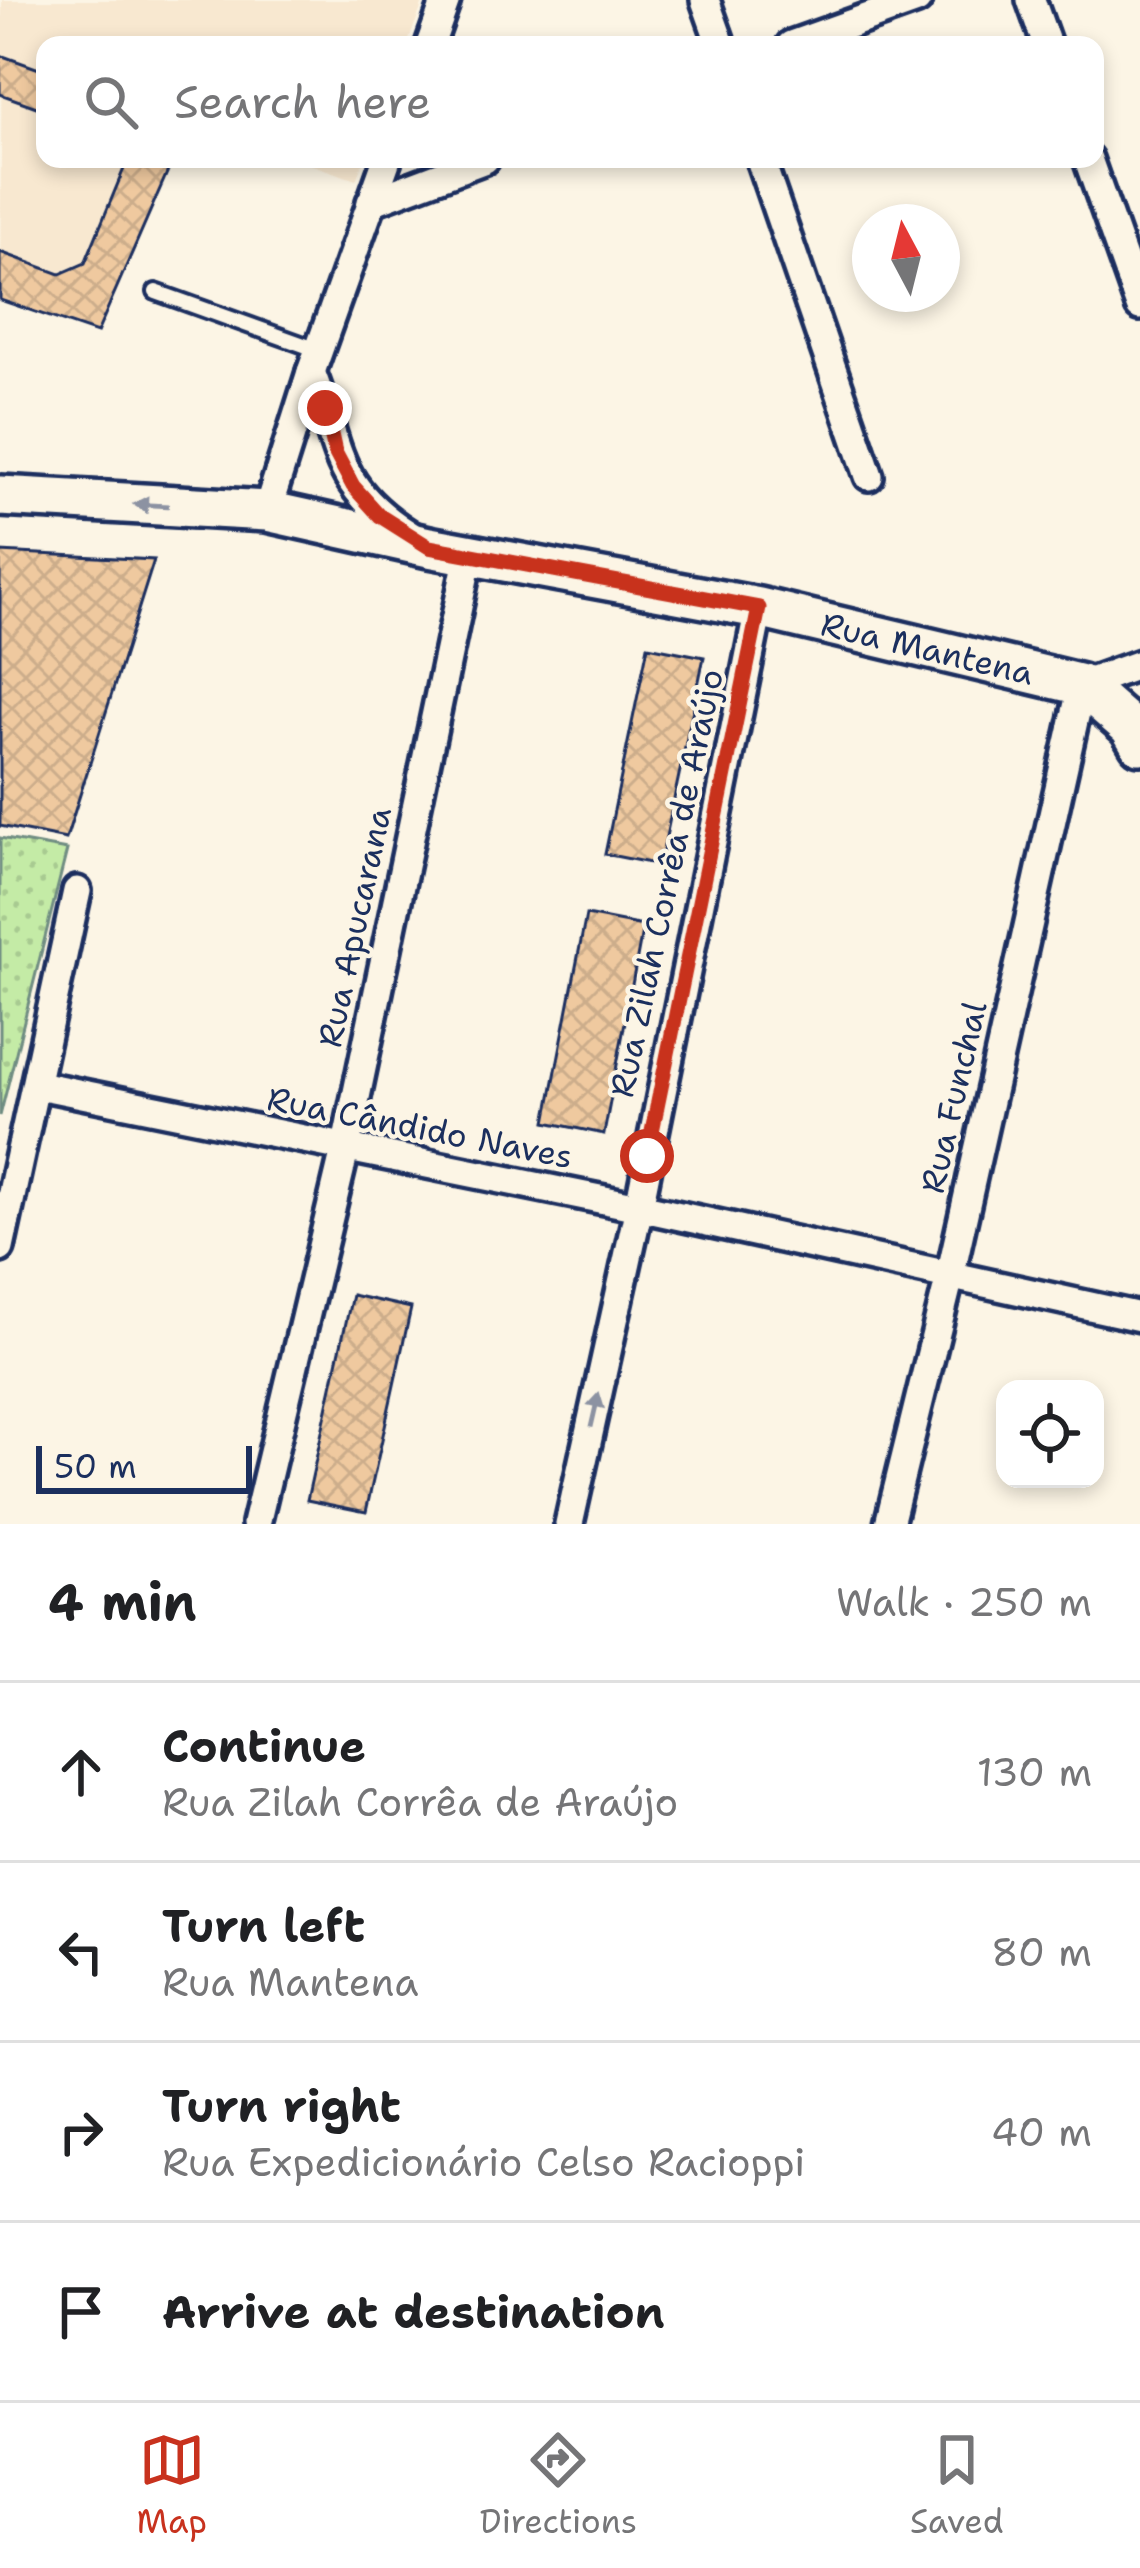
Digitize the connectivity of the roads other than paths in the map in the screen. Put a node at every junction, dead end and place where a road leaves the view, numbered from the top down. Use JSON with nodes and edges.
{"nodes":[{"id":1,"x":446,"y":0,"type":"edge"},
{"id":2,"x":705,"y":0,"type":"edge"},
{"id":3,"x":917,"y":0,"type":"edge"},
{"id":4,"x":1031,"y":0,"type":"edge"},
{"id":5,"x":433,"y":36,"type":"edge"},
{"id":6,"x":718,"y":36,"type":"edge"},
{"id":7,"x":816,"y":36,"type":"edge"},
{"id":8,"x":1045,"y":36,"type":"edge"},
{"id":9,"x":384,"y":168,"type":"edge"},
{"id":10,"x":461,"y":168,"type":"edge"},
{"id":11,"x":763,"y":168,"type":"edge"},
{"id":12,"x":1091,"y":168,"type":"edge"},
{"id":13,"x":371,"y":202,"type":"junction"},
{"id":14,"x":155,"y":292,"type":"dead end"},
{"id":15,"x":1140,"y":306,"type":"edge"},
{"id":16,"x":314,"y":361,"type":"junction"},
{"id":17,"x":869,"y":476,"type":"dead end"},
{"id":18,"x":0,"y":496,"type":"edge"},
{"id":19,"x":267,"y":511,"type":"junction"},
{"id":20,"x":429,"y":547,"type":"junction"},
{"id":21,"x":469,"y":554,"type":"junction"},
{"id":22,"x":759,"y":608,"type":"junction"},
{"id":23,"x":1140,"y":664,"type":"edge"},
{"id":24,"x":1082,"y":686,"type":"junction"},
{"id":25,"x":1140,"y":745,"type":"edge"},
{"id":26,"x":77,"y":891,"type":"dead end"},
{"id":27,"x":38,"y":1085,"type":"junction"},
{"id":28,"x":345,"y":1150,"type":"junction"},
{"id":29,"x":639,"y":1207,"type":"junction"},
{"id":30,"x":0,"y":1248,"type":"edge"},
{"id":31,"x":950,"y":1276,"type":"junction"},
{"id":32,"x":1140,"y":1317,"type":"edge"},
{"id":33,"x":256,"y":1524,"type":"edge"},
{"id":34,"x":569,"y":1524,"type":"edge"},
{"id":35,"x":890,"y":1524,"type":"edge"}],
"edges":[{"from":1,"to":5,"type":"street"},
{"from":2,"to":6,"type":"street"},
{"from":3,"to":7,"type":"street"},
{"from":4,"to":8,"type":"street"},
{"from":9,"to":13,"type":"street"},
{"from":10,"to":13,"type":"street"},
{"from":11,"to":17,"type":"street"},
{"from":12,"to":15,"type":"street"},
{"from":13,"to":16,"type":"street"},
{"from":14,"to":16,"type":"lane"},
{"from":16,"to":19,"type":"street"},
{"from":16,"to":20,"type":"street"},
{"from":19,"to":18,"type":"main road","name":"Rua Mantena","one_way":true},
{"from":19,"to":20,"type":"main road","name":"Rua Mantena"},
{"from":20,"to":21,"type":"main road","name":"Rua Mantena"},
{"from":21,"to":22,"type":"main road","name":"Rua Mantena"},
{"from":21,"to":28,"type":"street","name":"Rua Apucarana"},
{"from":22,"to":24,"type":"main road","name":"Rua Mantena"},
{"from":22,"to":29,"type":"street","name":"Rua Zilah Corrêa de Araújo"},
{"from":23,"to":24,"type":"street"},
{"from":24,"to":25,"type":"main road","name":"Rua Mantena"},
{"from":24,"to":31,"type":"street","name":"Rua Funchal"},
{"from":26,"to":27,"type":"street"},
{"from":27,"to":28,"type":"street","name":"Rua Cândido Naves"},
{"from":27,"to":30,"type":"street"},
{"from":28,"to":29,"type":"street","name":"Rua Cândido Naves"},
{"from":28,"to":33,"type":"street","name":"Rua Apucarana"},
{"from":29,"to":31,"type":"street","name":"Rua Cândido Naves"},
{"from":34,"to":29,"type":"street","name":"Rua Zilah Corrêa de Araújo","one_way":true},
{"from":31,"to":32,"type":"street","name":"Rua Cândido Naves"},
{"from":31,"to":35,"type":"street","name":"Rua Funchal"}]}
